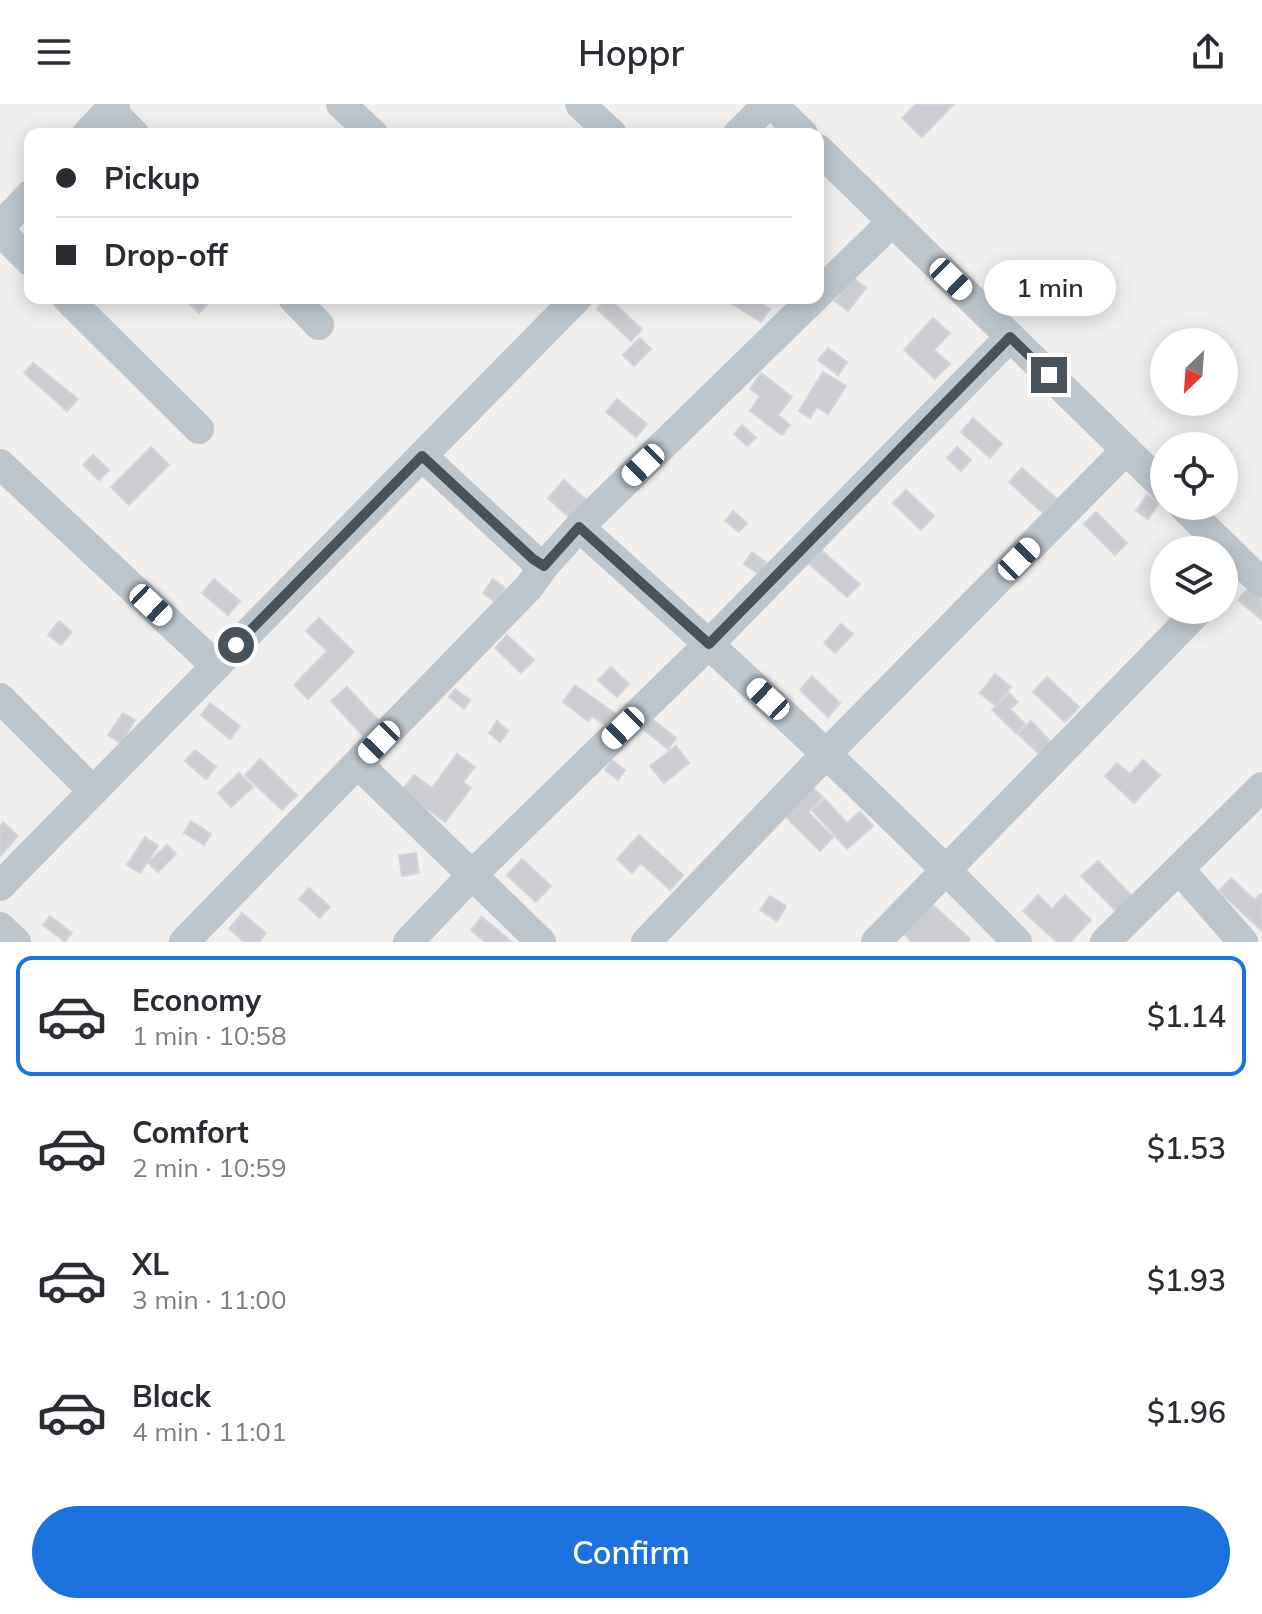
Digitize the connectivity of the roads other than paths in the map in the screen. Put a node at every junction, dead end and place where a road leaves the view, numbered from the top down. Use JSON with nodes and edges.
{"nodes":[{"id":1,"x":341,"y":104,"type":"edge"},
{"id":2,"x":580,"y":104,"type":"edge"},
{"id":3,"x":770,"y":104,"type":"edge"},
{"id":4,"x":113,"y":107,"type":"edge"},
{"id":5,"x":93,"y":128,"type":"edge"},
{"id":6,"x":129,"y":128,"type":"edge"},
{"id":7,"x":367,"y":128,"type":"edge"},
{"id":8,"x":606,"y":128,"type":"edge"},
{"id":9,"x":744,"y":128,"type":"edge"},
{"id":10,"x":796,"y":128,"type":"edge"},
{"id":11,"x":824,"y":155,"type":"edge"},
{"id":12,"x":24,"y":202,"type":"edge"},
{"id":13,"x":892,"y":222,"type":"junction"},
{"id":14,"x":0,"y":229,"type":"edge"},
{"id":15,"x":24,"y":255,"type":"edge"},
{"id":16,"x":824,"y":288,"type":"edge"},
{"id":17,"x":73,"y":304,"type":"edge"},
{"id":18,"x":299,"y":304,"type":"edge"},
{"id":19,"x":561,"y":304,"type":"edge"},
{"id":20,"x":808,"y":304,"type":"edge"},
{"id":21,"x":319,"y":325,"type":"dead end"},
{"id":22,"x":1010,"y":337,"type":"junction"},
{"id":23,"x":199,"y":429,"type":"dead end"},
{"id":24,"x":1126,"y":450,"type":"junction"},
{"id":25,"x":422,"y":456,"type":"junction"},
{"id":26,"x":0,"y":464,"type":"edge"},
{"id":27,"x":1150,"y":473,"type":"edge"},
{"id":28,"x":1195,"y":520,"type":"edge"},
{"id":29,"x":579,"y":527,"type":"junction"},
{"id":30,"x":544,"y":566,"type":"junction"},
{"id":31,"x":1243,"y":578,"type":"edge"},
{"id":32,"x":1185,"y":624,"type":"edge"},
{"id":33,"x":709,"y":644,"type":"junction"},
{"id":34,"x":216,"y":666,"type":"junction"},
{"id":35,"x":0,"y":698,"type":"edge"},
{"id":36,"x":826,"y":754,"type":"junction"},
{"id":37,"x":358,"y":764,"type":"junction"},
{"id":38,"x":1262,"y":787,"type":"edge"},
{"id":39,"x":93,"y":791,"type":"junction"},
{"id":40,"x":1179,"y":869,"type":"junction"},
{"id":41,"x":947,"y":871,"type":"junction"},
{"id":42,"x":472,"y":875,"type":"junction"},
{"id":43,"x":0,"y":886,"type":"edge"},
{"id":44,"x":0,"y":927,"type":"edge"},
{"id":45,"x":16,"y":942,"type":"edge"},
{"id":46,"x":184,"y":942,"type":"edge"},
{"id":47,"x":408,"y":942,"type":"edge"},
{"id":48,"x":541,"y":942,"type":"edge"},
{"id":49,"x":646,"y":942,"type":"edge"},
{"id":50,"x":876,"y":942,"type":"edge"},
{"id":51,"x":1017,"y":942,"type":"edge"},
{"id":52,"x":1105,"y":942,"type":"edge"},
{"id":53,"x":1243,"y":942,"type":"edge"}],
"edges":[{"from":1,"to":7,"type":"street"},
{"from":2,"to":8,"type":"street"},
{"from":3,"to":9,"type":"street"},
{"from":3,"to":10,"type":"street"},
{"from":4,"to":5,"type":"street"},
{"from":4,"to":6,"type":"street"},
{"from":11,"to":13,"type":"street"},
{"from":12,"to":14,"type":"street"},
{"from":13,"to":16,"type":"street"},
{"from":13,"to":22,"type":"street"},
{"from":14,"to":15,"type":"street"},
{"from":17,"to":23,"type":"street"},
{"from":18,"to":21,"type":"street"},
{"from":19,"to":25,"type":"street"},
{"from":20,"to":29,"type":"street"},
{"from":22,"to":24,"type":"street"},
{"from":22,"to":33,"type":"street"},
{"from":24,"to":27,"type":"street"},
{"from":24,"to":36,"type":"street"},
{"from":25,"to":30,"type":"street"},
{"from":25,"to":34,"type":"street"},
{"from":26,"to":34,"type":"street"},
{"from":28,"to":31,"type":"street"},
{"from":29,"to":30,"type":"street"},
{"from":29,"to":33,"type":"street"},
{"from":30,"to":37,"type":"street"},
{"from":32,"to":41,"type":"street"},
{"from":33,"to":36,"type":"street"},
{"from":33,"to":42,"type":"street"},
{"from":34,"to":39,"type":"street"},
{"from":35,"to":39,"type":"street"},
{"from":36,"to":41,"type":"street"},
{"from":36,"to":49,"type":"street"},
{"from":37,"to":42,"type":"street"},
{"from":37,"to":46,"type":"street"},
{"from":38,"to":40,"type":"street"},
{"from":39,"to":43,"type":"street"},
{"from":40,"to":52,"type":"street"},
{"from":40,"to":53,"type":"street"},
{"from":41,"to":50,"type":"street"},
{"from":41,"to":51,"type":"street"},
{"from":42,"to":47,"type":"street"},
{"from":42,"to":48,"type":"street"},
{"from":44,"to":45,"type":"street"}]}
